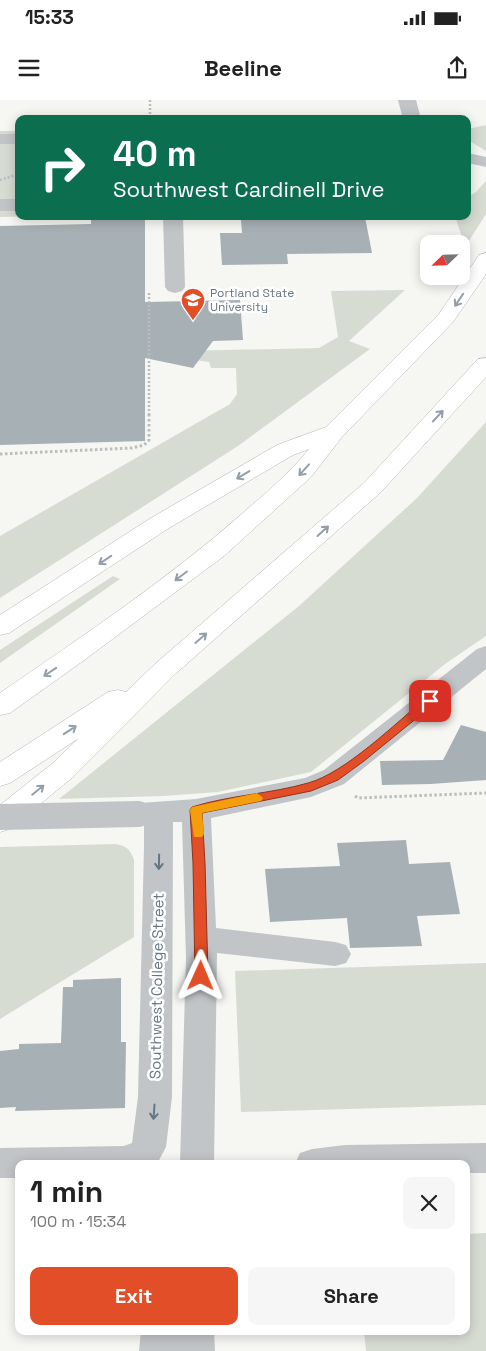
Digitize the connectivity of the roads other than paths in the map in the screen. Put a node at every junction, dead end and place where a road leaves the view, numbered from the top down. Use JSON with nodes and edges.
{"nodes":[{"id":1,"x":407,"y":100,"type":"edge"},
{"id":2,"x":411,"y":115,"type":"edge"},
{"id":3,"x":0,"y":139,"type":"edge"},
{"id":4,"x":15,"y":139,"type":"edge"},
{"id":5,"x":0,"y":205,"type":"edge"},
{"id":6,"x":15,"y":205,"type":"edge"},
{"id":7,"x":173,"y":220,"type":"edge"},
{"id":8,"x":486,"y":259,"type":"edge"},
{"id":9,"x":175,"y":287,"type":"dead end"},
{"id":10,"x":486,"y":364,"type":"edge"},
{"id":11,"x":334,"y":432,"type":"junction"},
{"id":12,"x":0,"y":627,"type":"edge"},
{"id":13,"x":486,"y":655,"type":"edge"},
{"id":14,"x":164,"y":670,"type":"junction"},
{"id":15,"x":0,"y":706,"type":"edge"},
{"id":16,"x":0,"y":776,"type":"edge"},
{"id":17,"x":196,"y":810,"type":"junction"},
{"id":18,"x":148,"y":814,"type":"junction"},
{"id":19,"x":0,"y":819,"type":"edge"},
{"id":20,"x":202,"y":939,"type":"junction"},
{"id":21,"x":335,"y":954,"type":"dead end"},
{"id":22,"x":486,"y":1158,"type":"edge"},
{"id":23,"x":128,"y":1160,"type":"edge"},
{"id":24,"x":197,"y":1160,"type":"edge"},
{"id":25,"x":345,"y":1160,"type":"edge"},
{"id":26,"x":0,"y":1163,"type":"edge"},
{"id":27,"x":15,"y":1163,"type":"edge"},
{"id":28,"x":160,"y":1335,"type":"edge"},
{"id":29,"x":195,"y":1335,"type":"edge"},
{"id":30,"x":158,"y":1351,"type":"edge"},
{"id":31,"x":196,"y":1351,"type":"edge"}],
"edges":[{"from":1,"to":2,"type":"street"},
{"from":3,"to":4,"type":"street"},
{"from":5,"to":6,"type":"street"},
{"from":7,"to":9,"type":"street"},
{"from":8,"to":11,"type":"highway","one_way":true},
{"from":14,"to":10,"type":"highway","one_way":true},
{"from":11,"to":12,"type":"highway","one_way":true},
{"from":11,"to":15,"type":"highway","one_way":true},
{"from":13,"to":17,"type":"street"},
{"from":16,"to":14,"type":"highway","one_way":true},
{"from":19,"to":14,"type":"highway","one_way":true},
{"from":17,"to":18,"type":"street"},
{"from":17,"to":20,"type":"street"},
{"from":18,"to":19,"type":"street","bridge":true},
{"from":18,"to":23,"type":"street","name":"Southwest College Street","one_way":true},
{"from":20,"to":21,"type":"street"},
{"from":20,"to":24,"type":"street"},
{"from":22,"to":25,"type":"street"},
{"from":27,"to":26,"type":"street","name":"Southwest College Street","one_way":true},
{"from":28,"to":30,"type":"street"},
{"from":29,"to":31,"type":"street"}]}
